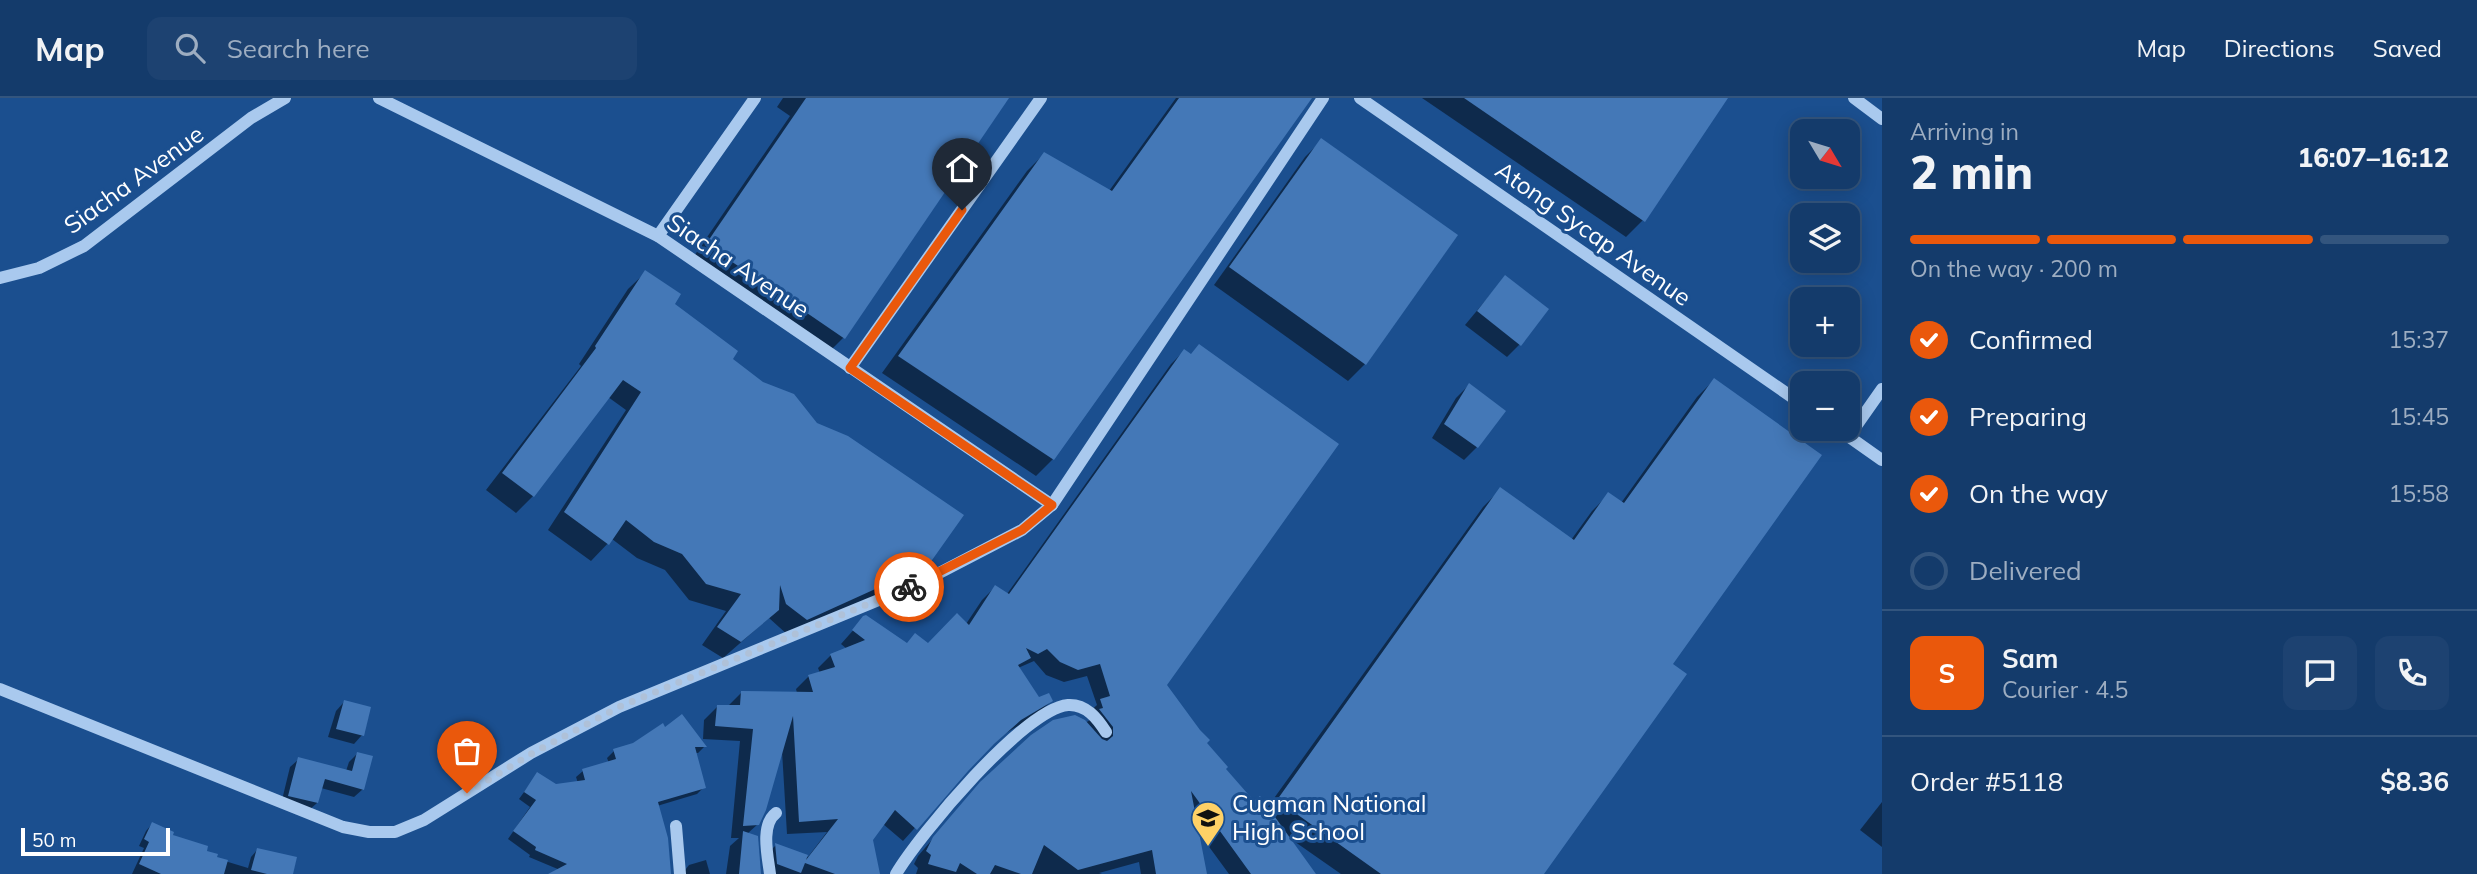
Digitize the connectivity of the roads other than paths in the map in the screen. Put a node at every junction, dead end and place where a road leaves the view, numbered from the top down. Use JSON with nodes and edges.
{"nodes":[{"id":1,"x":285,"y":98,"type":"edge"},
{"id":2,"x":379,"y":98,"type":"edge"},
{"id":3,"x":755,"y":98,"type":"edge"},
{"id":4,"x":1041,"y":98,"type":"edge"},
{"id":5,"x":1323,"y":98,"type":"edge"},
{"id":6,"x":1360,"y":98,"type":"edge"},
{"id":7,"x":1854,"y":98,"type":"edge"},
{"id":8,"x":1882,"y":120,"type":"edge"},
{"id":9,"x":658,"y":236,"type":"junction"},
{"id":10,"x":0,"y":278,"type":"edge"},
{"id":11,"x":850,"y":368,"type":"junction"},
{"id":12,"x":1882,"y":389,"type":"edge"},
{"id":13,"x":1790,"y":396,"type":"edge"},
{"id":14,"x":1860,"y":414,"type":"edge"},
{"id":15,"x":1855,"y":441,"type":"edge"},
{"id":16,"x":1882,"y":460,"type":"edge"},
{"id":17,"x":1052,"y":505,"type":"junction"},
{"id":18,"x":0,"y":689,"type":"edge"},
{"id":19,"x":1105,"y":732,"type":"dead end"},
{"id":20,"x":776,"y":813,"type":"dead end"},
{"id":21,"x":677,"y":826,"type":"dead end"},
{"id":22,"x":680,"y":874,"type":"edge"},
{"id":23,"x":771,"y":874,"type":"edge"},
{"id":24,"x":896,"y":874,"type":"edge"}],
"edges":[{"from":1,"to":10,"type":"street","name":"Siacha Avenue"},
{"from":2,"to":9,"type":"street","name":"Siacha Avenue"},
{"from":3,"to":9,"type":"street"},
{"from":4,"to":11,"type":"street"},
{"from":5,"to":17,"type":"street"},
{"from":6,"to":13,"type":"street","name":"Atong Sycap Avenue"},
{"from":7,"to":8,"type":"street"},
{"from":9,"to":11,"type":"street","name":"Siacha Avenue"},
{"from":11,"to":17,"type":"street","name":"Siacha Avenue"},
{"from":12,"to":14,"type":"street"},
{"from":15,"to":16,"type":"street"},
{"from":17,"to":18,"type":"street"},
{"from":19,"to":24,"type":"street"},
{"from":20,"to":23,"type":"street"},
{"from":21,"to":22,"type":"street"}]}
